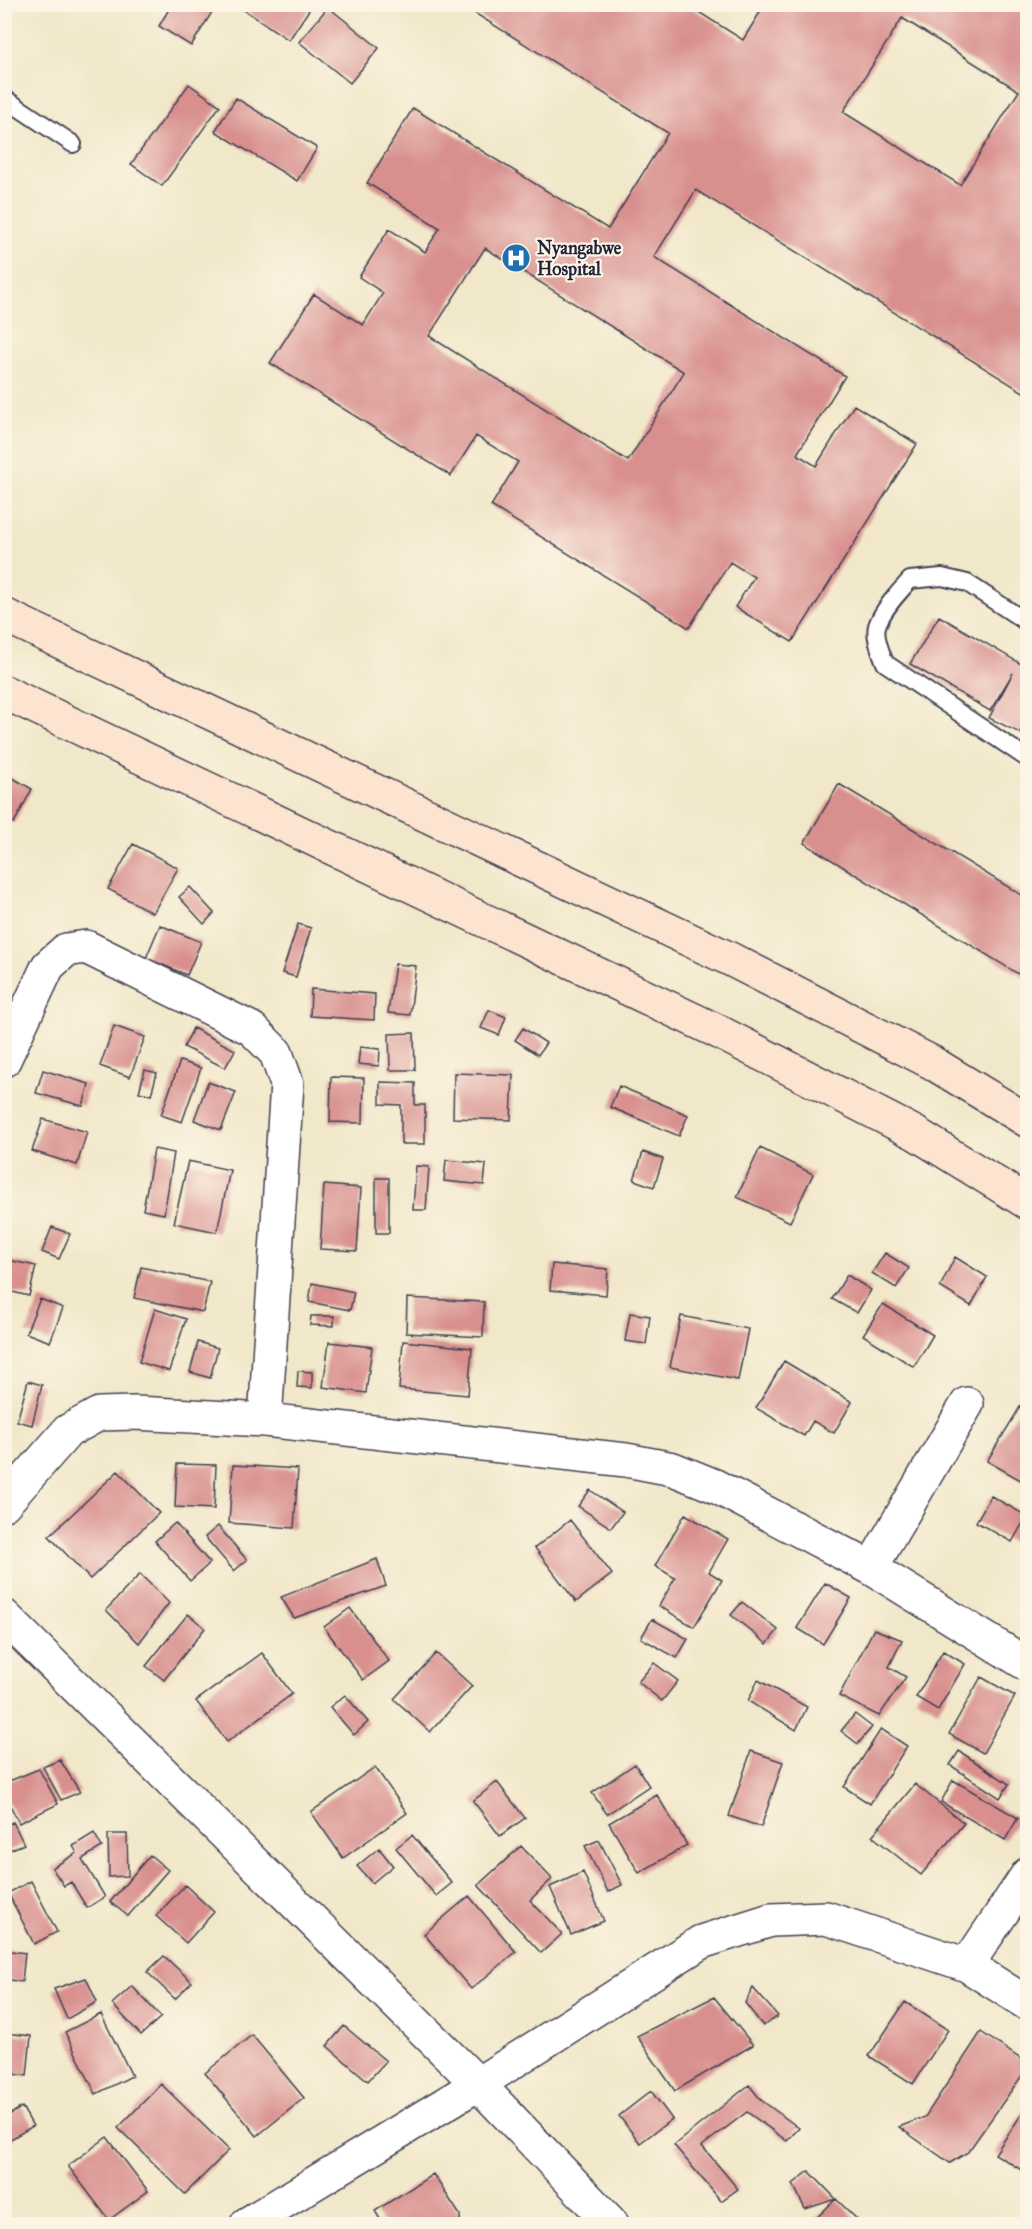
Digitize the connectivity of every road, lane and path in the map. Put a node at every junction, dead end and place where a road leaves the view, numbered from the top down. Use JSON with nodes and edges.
{"nodes":[{"id":1,"x":4,"y":98,"type":"edge"},
{"id":2,"x":73,"y":144,"type":"dead end"},
{"id":3,"x":4,"y":615,"type":"edge"},
{"id":4,"x":1028,"y":623,"type":"edge"},
{"id":5,"x":4,"y":692,"type":"edge"},
{"id":6,"x":1028,"y":759,"type":"edge"},
{"id":7,"x":4,"y":1060,"type":"edge"},
{"id":8,"x":1028,"y":1121,"type":"edge"},
{"id":9,"x":1028,"y":1203,"type":"edge"},
{"id":10,"x":967,"y":1404,"type":"dead end"},
{"id":11,"x":265,"y":1420,"type":"junction"},
{"id":12,"x":4,"y":1504,"type":"edge"},
{"id":13,"x":871,"y":1568,"type":"junction"},
{"id":14,"x":4,"y":1616,"type":"edge"},
{"id":15,"x":1028,"y":1665,"type":"edge"},
{"id":16,"x":1028,"y":1874,"type":"edge"},
{"id":17,"x":967,"y":1965,"type":"junction"},
{"id":18,"x":1028,"y":2004,"type":"edge"},
{"id":19,"x":478,"y":2084,"type":"junction"},
{"id":20,"x":247,"y":2224,"type":"edge"},
{"id":21,"x":612,"y":2224,"type":"edge"}],
"edges":[{"from":1,"to":2,"type":"lane"},
{"from":3,"to":8,"type":"street"},
{"from":4,"to":6,"type":"lane"},
{"from":5,"to":9,"type":"street"},
{"from":7,"to":11,"type":"street"},
{"from":10,"to":13,"type":"street"},
{"from":11,"to":12,"type":"street"},
{"from":11,"to":13,"type":"street"},
{"from":13,"to":15,"type":"street"},
{"from":14,"to":19,"type":"street"},
{"from":16,"to":17,"type":"street"},
{"from":17,"to":18,"type":"street"},
{"from":17,"to":19,"type":"street"},
{"from":19,"to":20,"type":"street"},
{"from":19,"to":21,"type":"street"}]}
